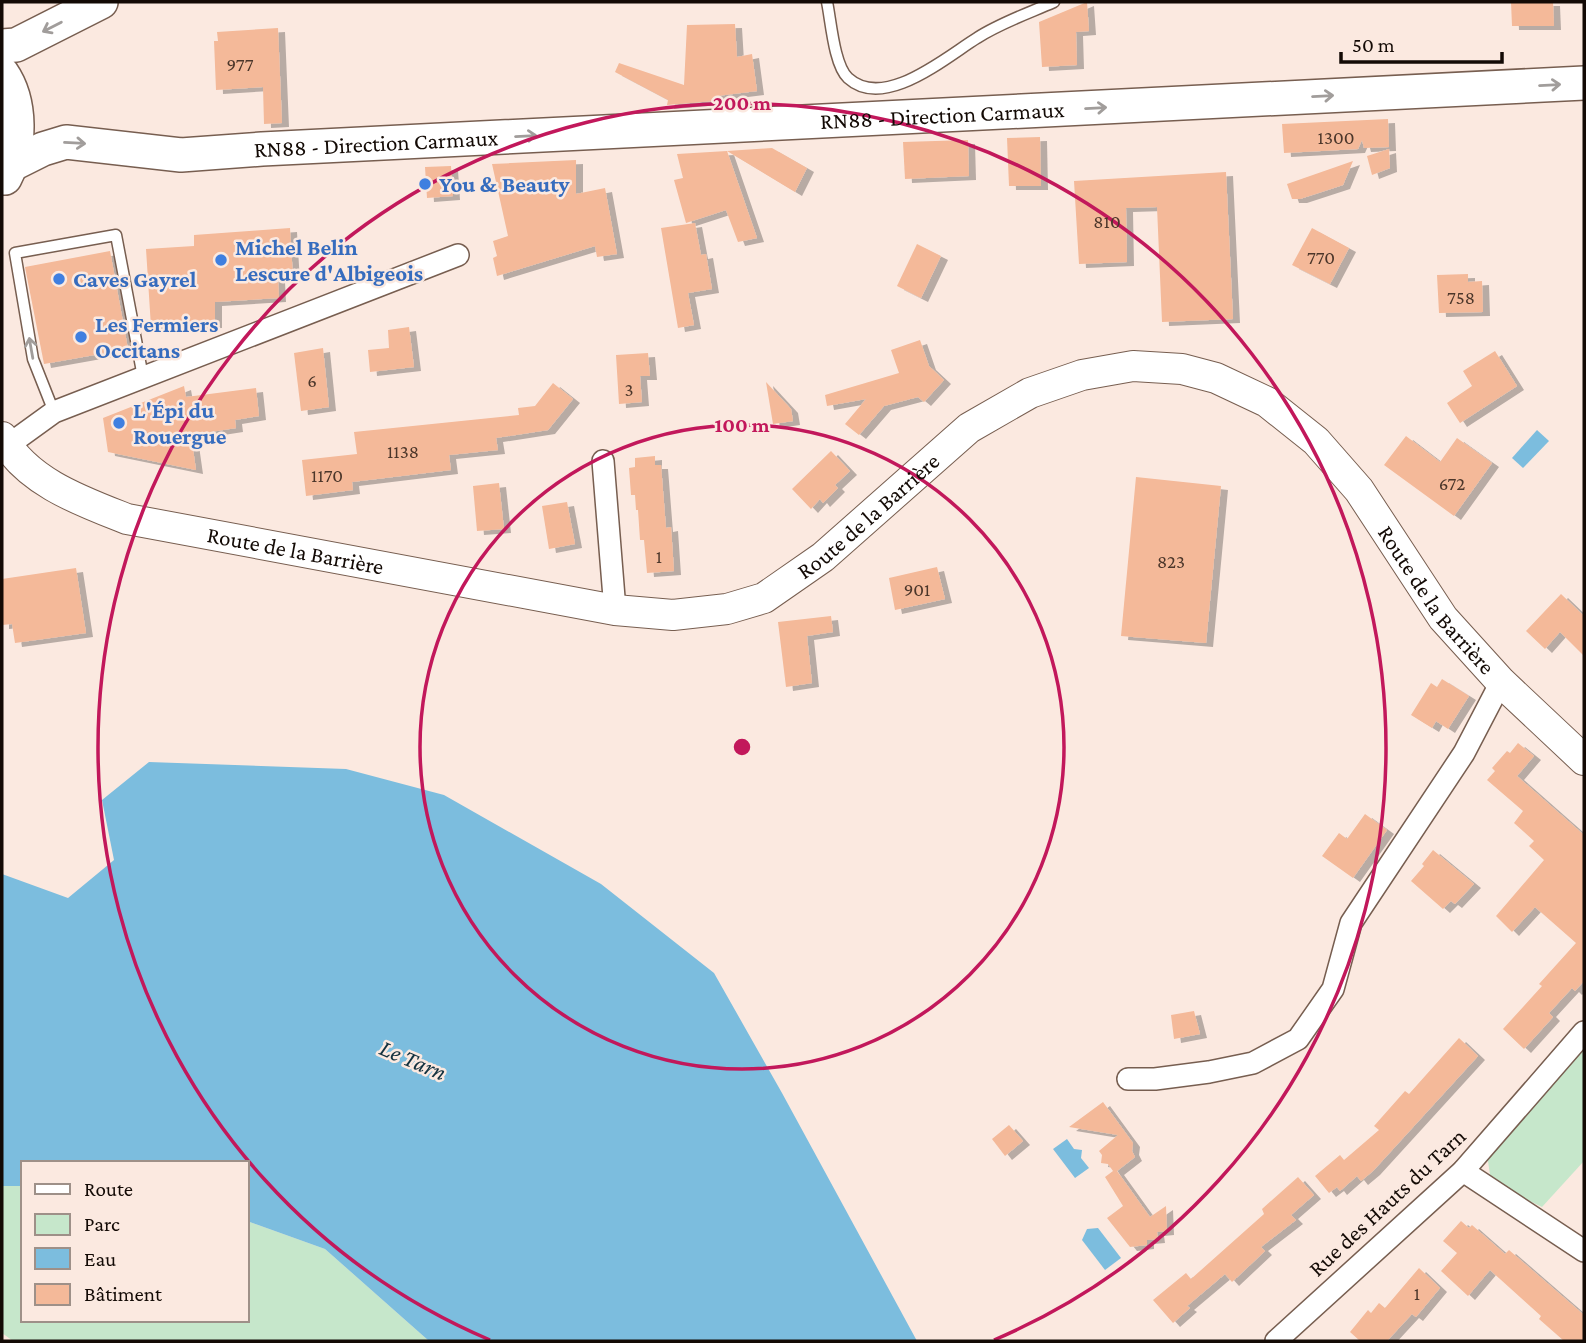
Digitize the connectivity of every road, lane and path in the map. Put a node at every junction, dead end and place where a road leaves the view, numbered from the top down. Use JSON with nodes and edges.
{"nodes":[{"id":1,"x":102,"y":2,"type":"edge"},
{"id":2,"x":827,"y":2,"type":"edge"},
{"id":3,"x":1054,"y":2,"type":"edge"},
{"id":4,"x":2,"y":46,"type":"edge"},
{"id":5,"x":2,"y":73,"type":"edge"},
{"id":6,"x":1584,"y":83,"type":"edge"},
{"id":7,"x":7,"y":174,"type":"edge"},
{"id":8,"x":458,"y":255,"type":"dead end"},
{"id":9,"x":143,"y":377,"type":"junction"},
{"id":10,"x":54,"y":412,"type":"junction"},
{"id":11,"x":5,"y":447,"type":"edge"},
{"id":12,"x":603,"y":461,"type":"dead end"},
{"id":13,"x":615,"y":610,"type":"junction"},
{"id":14,"x":1501,"y":682,"type":"junction"},
{"id":15,"x":1584,"y":760,"type":"edge"},
{"id":16,"x":1584,"y":1032,"type":"edge"},
{"id":17,"x":1128,"y":1079,"type":"dead end"},
{"id":18,"x":1463,"y":1171,"type":"junction"},
{"id":19,"x":1584,"y":1251,"type":"edge"},
{"id":20,"x":1276,"y":1341,"type":"edge"}],
"edges":[{"from":1,"to":4,"type":"main road","one_way":true},
{"from":2,"to":3,"type":"lane"},
{"from":5,"to":7,"type":"main road"},
{"from":7,"to":6,"type":"main road","name":"RN88 - Direction Carmaux","one_way":true},
{"from":8,"to":9,"type":"street"},
{"from":9,"to":10,"type":"street"},
{"from":10,"to":9,"type":"lane","one_way":true},
{"from":10,"to":11,"type":"street"},
{"from":11,"to":13,"type":"street","name":"Route de la Barrière"},
{"from":12,"to":13,"type":"street"},
{"from":13,"to":14,"type":"street","name":"Route de la Barrière"},
{"from":14,"to":15,"type":"street","name":"Route de la Barrière"},
{"from":14,"to":17,"type":"street"},
{"from":16,"to":18,"type":"street","name":"Rue des Hauts du Tarn"},
{"from":18,"to":19,"type":"street"},
{"from":18,"to":20,"type":"street","name":"Rue des Hauts du Tarn"}]}
